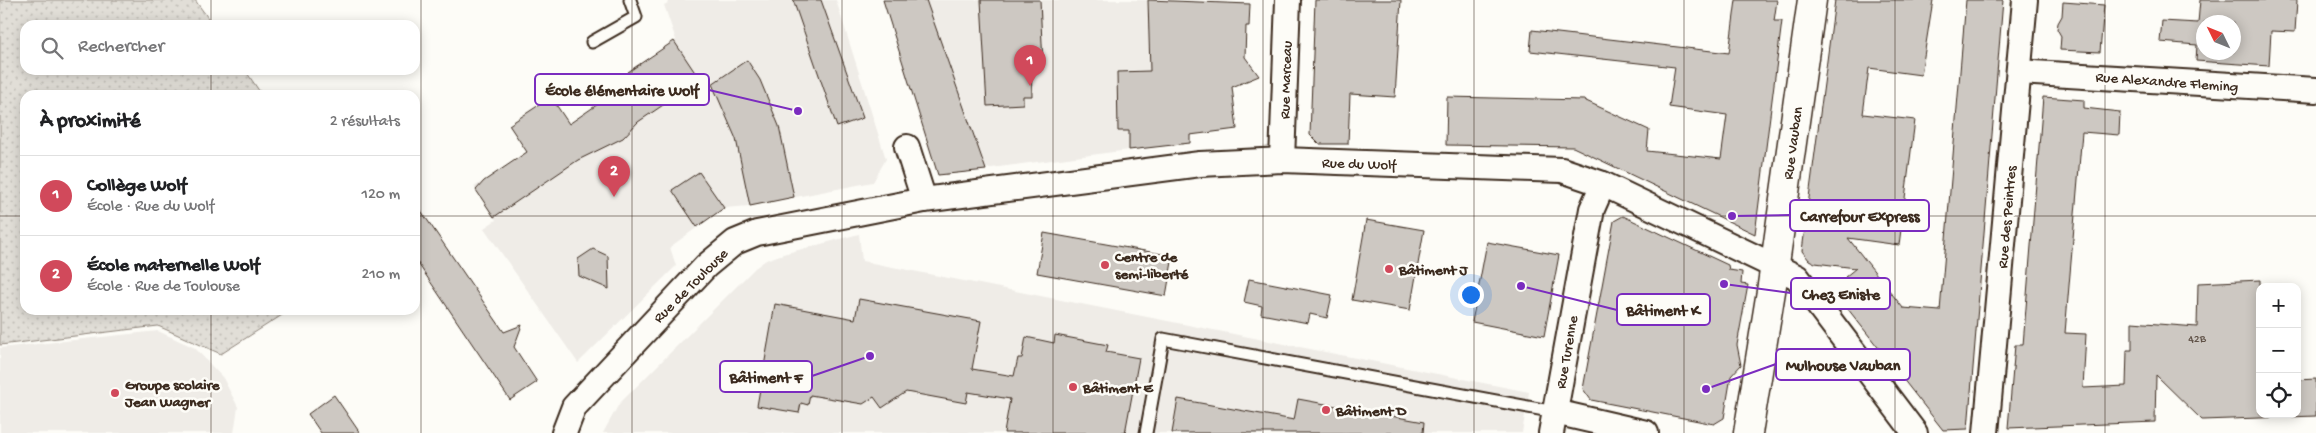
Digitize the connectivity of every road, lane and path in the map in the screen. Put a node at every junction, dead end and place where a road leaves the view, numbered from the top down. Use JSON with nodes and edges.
{"nodes":[{"id":1,"x":630,"y":0,"type":"edge"},
{"id":2,"x":1288,"y":0,"type":"edge"},
{"id":3,"x":1812,"y":0,"type":"edge"},
{"id":4,"x":2025,"y":0,"type":"edge"},
{"id":5,"x":592,"y":42,"type":"dead end"},
{"id":6,"x":2018,"y":72,"type":"junction"},
{"id":7,"x":2316,"y":90,"type":"edge"},
{"id":8,"x":907,"y":147,"type":"dead end"},
{"id":9,"x":1282,"y":160,"type":"junction"},
{"id":10,"x":1603,"y":184,"type":"junction"},
{"id":11,"x":924,"y":200,"type":"junction"},
{"id":12,"x":1775,"y":268,"type":"junction"},
{"id":13,"x":1553,"y":422,"type":"edge"},
{"id":14,"x":564,"y":433,"type":"edge"},
{"id":15,"x":1146,"y":433,"type":"edge"},
{"id":16,"x":1646,"y":433,"type":"edge"},
{"id":17,"x":1748,"y":433,"type":"edge"},
{"id":18,"x":1915,"y":433,"type":"edge"},
{"id":19,"x":1986,"y":433,"type":"edge"}],
"edges":[{"from":1,"to":5,"type":"lane"},
{"from":2,"to":9,"type":"street","name":"Rue Marceau"},
{"from":3,"to":12,"type":"main road","name":"Rue Vauban"},
{"from":4,"to":6,"type":"street","name":"Rue des Peintres"},
{"from":6,"to":7,"type":"street","name":"Rue Alexandre Fleming"},
{"from":6,"to":19,"type":"street","name":"Rue des Peintres"},
{"from":8,"to":11,"type":"street"},
{"from":9,"to":10,"type":"street","name":"Rue du Wolf"},
{"from":9,"to":11,"type":"street","name":"Rue du Wolf"},
{"from":10,"to":12,"type":"street","name":"Rue du Wolf"},
{"from":10,"to":13,"type":"street","name":"Rue Turenne"},
{"from":11,"to":14,"type":"street","name":"Rue de Toulouse"},
{"from":12,"to":17,"type":"main road","name":"Rue Vauban"},
{"from":12,"to":18,"type":"street","name":"Rue du Wolf"},
{"from":13,"to":15,"type":"lane"},
{"from":13,"to":16,"type":"street"}]}
